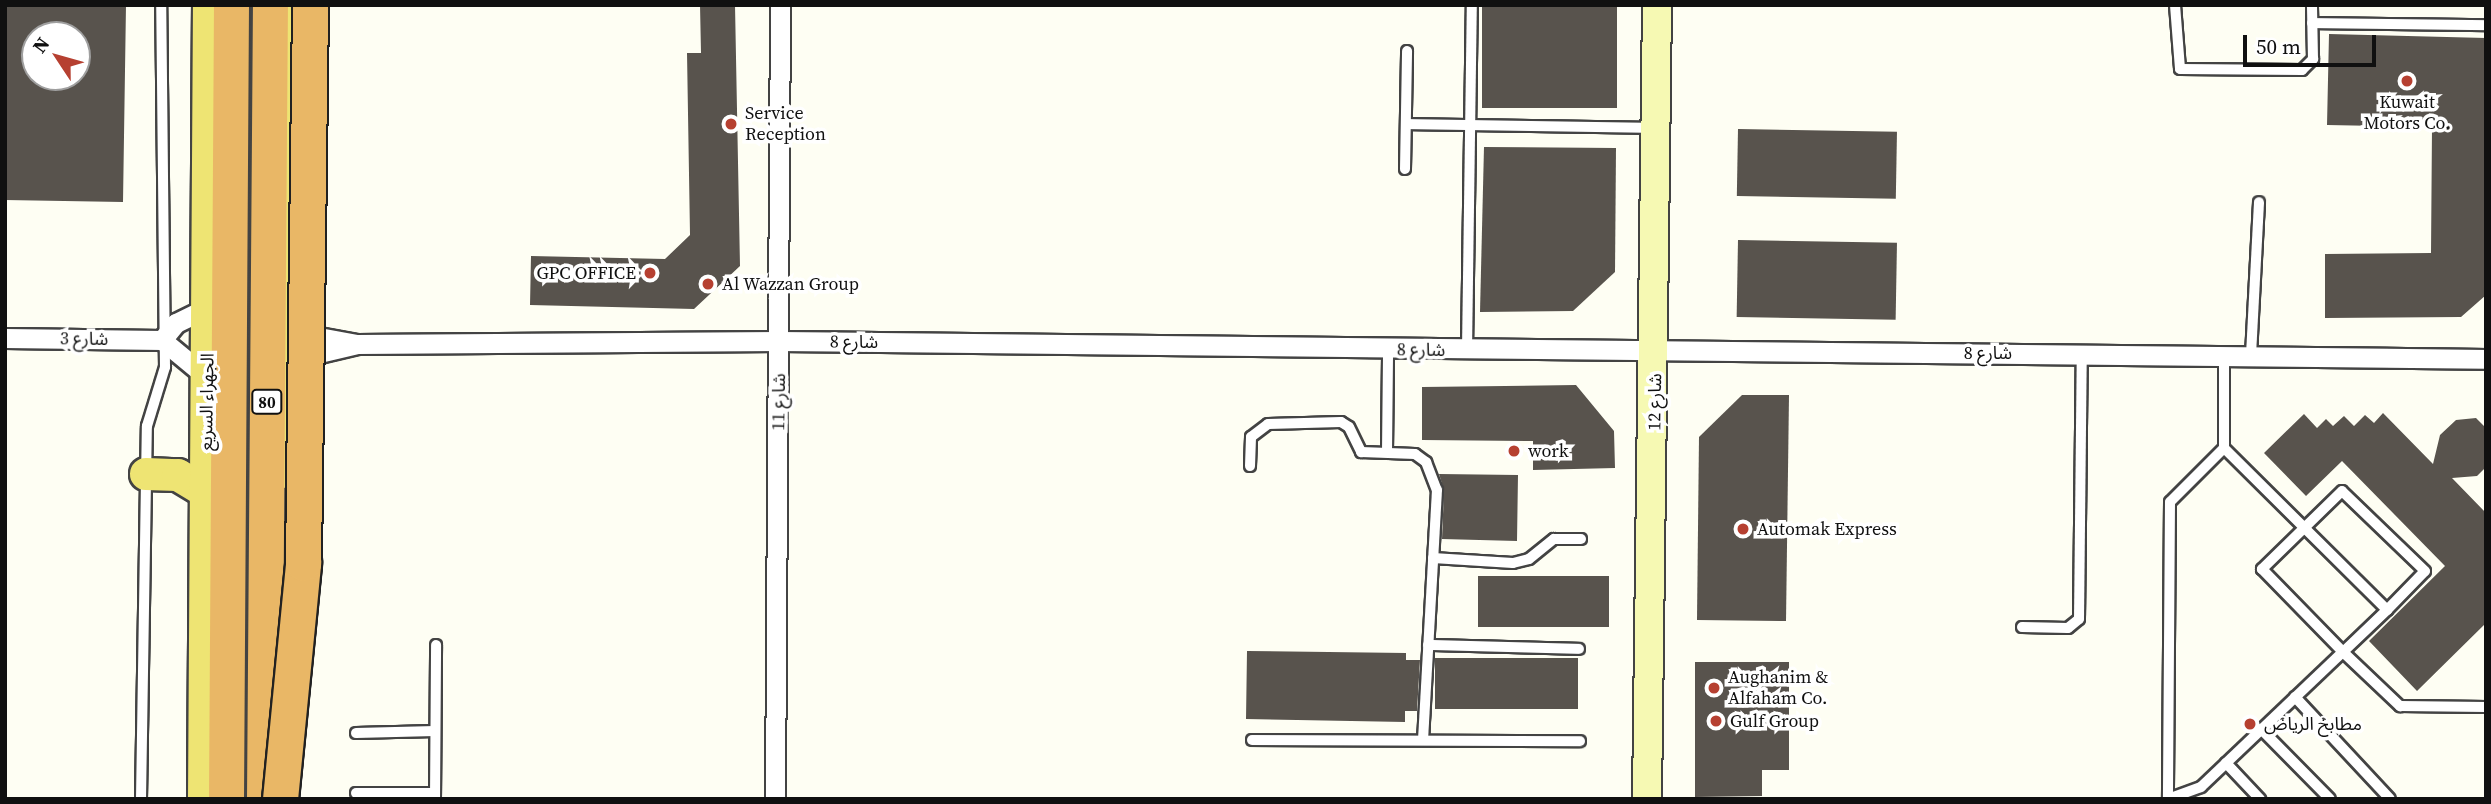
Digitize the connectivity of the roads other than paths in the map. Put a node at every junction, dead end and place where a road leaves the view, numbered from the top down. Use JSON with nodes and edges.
{"nodes":[{"id":1,"x":161,"y":5,"type":"edge"},
{"id":2,"x":209,"y":5,"type":"edge"},
{"id":3,"x":231,"y":5,"type":"edge"},
{"id":4,"x":270,"y":5,"type":"edge"},
{"id":5,"x":289,"y":5,"type":"edge"},
{"id":6,"x":310,"y":5,"type":"edge"},
{"id":7,"x":780,"y":5,"type":"edge"},
{"id":8,"x":1472,"y":5,"type":"edge"},
{"id":9,"x":1657,"y":5,"type":"edge"},
{"id":10,"x":2175,"y":5,"type":"edge"},
{"id":11,"x":2312,"y":5,"type":"edge"},
{"id":12,"x":2312,"y":23,"type":"junction"},
{"id":13,"x":2486,"y":25,"type":"edge"},
{"id":14,"x":1407,"y":51,"type":"dead end"},
{"id":15,"x":1407,"y":124,"type":"junction"},
{"id":16,"x":1470,"y":127,"type":"junction"},
{"id":17,"x":1657,"y":128,"type":"junction"},
{"id":18,"x":1405,"y":169,"type":"dead end"},
{"id":19,"x":2259,"y":202,"type":"dead end"},
{"id":20,"x":207,"y":308,"type":"junction"},
{"id":21,"x":5,"y":338,"type":"edge"},
{"id":22,"x":162,"y":340,"type":"junction"},
{"id":23,"x":779,"y":341,"type":"junction"},
{"id":24,"x":357,"y":344,"type":"junction"},
{"id":25,"x":287,"y":346,"type":"junction"},
{"id":26,"x":1388,"y":349,"type":"junction"},
{"id":27,"x":1467,"y":350,"type":"junction"},
{"id":28,"x":1656,"y":353,"type":"junction"},
{"id":29,"x":2082,"y":353,"type":"junction"},
{"id":30,"x":2224,"y":354,"type":"junction"},
{"id":31,"x":2251,"y":355,"type":"junction"},
{"id":32,"x":2486,"y":359,"type":"edge"},
{"id":33,"x":208,"y":378,"type":"junction"},
{"id":34,"x":2224,"y":448,"type":"junction"},
{"id":35,"x":1387,"y":452,"type":"junction"},
{"id":36,"x":1250,"y":466,"type":"dead end"},
{"id":37,"x":146,"y":474,"type":"junction"},
{"id":38,"x":205,"y":491,"type":"junction"},
{"id":39,"x":2302,"y":527,"type":"junction"},
{"id":40,"x":1581,"y":539,"type":"dead end"},
{"id":41,"x":1433,"y":558,"type":"junction"},
{"id":42,"x":2387,"y":610,"type":"junction"},
{"id":43,"x":2022,"y":627,"type":"dead end"},
{"id":44,"x":436,"y":645,"type":"dead end"},
{"id":45,"x":1428,"y":645,"type":"junction"},
{"id":46,"x":1579,"y":649,"type":"dead end"},
{"id":47,"x":2343,"y":652,"type":"junction"},
{"id":48,"x":2295,"y":697,"type":"junction"},
{"id":49,"x":2486,"y":707,"type":"edge"},
{"id":50,"x":2261,"y":729,"type":"junction"},
{"id":51,"x":435,"y":731,"type":"junction"},
{"id":52,"x":356,"y":733,"type":"dead end"},
{"id":53,"x":1423,"y":737,"type":"junction"},
{"id":54,"x":1252,"y":740,"type":"dead end"},
{"id":55,"x":1580,"y":741,"type":"dead end"},
{"id":56,"x":2226,"y":763,"type":"junction"},
{"id":57,"x":356,"y":793,"type":"dead end"},
{"id":58,"x":435,"y":796,"type":"edge"},
{"id":59,"x":141,"y":799,"type":"edge"},
{"id":60,"x":204,"y":799,"type":"edge"},
{"id":61,"x":226,"y":799,"type":"edge"},
{"id":62,"x":264,"y":799,"type":"edge"},
{"id":63,"x":283,"y":799,"type":"edge"},
{"id":64,"x":775,"y":799,"type":"edge"},
{"id":65,"x":1647,"y":799,"type":"edge"},
{"id":66,"x":2260,"y":799,"type":"edge"},
{"id":67,"x":2330,"y":799,"type":"edge"},
{"id":68,"x":2390,"y":799,"type":"edge"}],
"edges":[{"from":1,"to":22,"type":"lane"},
{"from":2,"to":20,"type":"main road","name":"الجهراء السريع"},
{"from":3,"to":61,"type":"highway","name":"الجهراء السريع","number":"80"},
{"from":4,"to":62,"type":"highway","number":"80"},
{"from":5,"to":25,"type":"main road"},
{"from":6,"to":63,"type":"highway","bridge":true},
{"from":7,"to":23,"type":"street","name":"شارع 11"},
{"from":8,"to":16,"type":"lane"},
{"from":9,"to":17,"type":"street","name":"شارع 12"},
{"from":10,"to":12,"type":"lane"},
{"from":11,"to":12,"type":"lane"},
{"from":12,"to":13,"type":"lane"},
{"from":14,"to":15,"type":"lane"},
{"from":15,"to":16,"type":"lane"},
{"from":15,"to":18,"type":"lane"},
{"from":16,"to":17,"type":"lane"},
{"from":16,"to":27,"type":"lane"},
{"from":17,"to":28,"type":"street","name":"شارع 12"},
{"from":19,"to":31,"type":"lane"},
{"from":20,"to":22,"type":"street"},
{"from":20,"to":33,"type":"main road","name":"الجهراء السريع"},
{"from":21,"to":22,"type":"street","name":"شارع 3"},
{"from":22,"to":33,"type":"street"},
{"from":22,"to":37,"type":"lane"},
{"from":23,"to":24,"type":"street","name":"شارع 8"},
{"from":23,"to":26,"type":"street","name":"شارع 8"},
{"from":23,"to":64,"type":"street","name":"شارع 11"},
{"from":24,"to":25,"type":"street","name":"شارع 8"},
{"from":24,"to":25,"type":"street","name":"شارع 8"},
{"from":25,"to":63,"type":"main road"},
{"from":26,"to":27,"type":"street","name":"شارع 8"},
{"from":26,"to":35,"type":"lane"},
{"from":27,"to":28,"type":"street","name":"شارع 8"},
{"from":28,"to":29,"type":"street","name":"شارع 8"},
{"from":28,"to":65,"type":"street","name":"شارع 12"},
{"from":29,"to":30,"type":"street","name":"شارع 8"},
{"from":29,"to":43,"type":"lane"},
{"from":30,"to":31,"type":"street","name":"شارع 8"},
{"from":30,"to":34,"type":"lane"},
{"from":31,"to":32,"type":"street","name":"شارع 8"},
{"from":33,"to":38,"type":"main road","name":"الجهراء السريع"},
{"from":34,"to":39,"type":"lane"},
{"from":34,"to":56,"type":"lane"},
{"from":35,"to":36,"type":"lane"},
{"from":35,"to":41,"type":"lane"},
{"from":37,"to":38,"type":"main road"},
{"from":37,"to":59,"type":"lane"},
{"from":38,"to":60,"type":"main road","name":"الجهراء السريع"},
{"from":39,"to":42,"type":"lane"},
{"from":39,"to":42,"type":"lane"},
{"from":39,"to":47,"type":"lane"},
{"from":40,"to":41,"type":"lane"},
{"from":41,"to":45,"type":"lane"},
{"from":42,"to":47,"type":"lane"},
{"from":44,"to":51,"type":"lane"},
{"from":45,"to":46,"type":"lane"},
{"from":45,"to":53,"type":"lane"},
{"from":47,"to":48,"type":"lane"},
{"from":47,"to":49,"type":"lane"},
{"from":48,"to":50,"type":"lane"},
{"from":48,"to":68,"type":"lane"},
{"from":50,"to":56,"type":"lane"},
{"from":50,"to":67,"type":"lane"},
{"from":51,"to":52,"type":"lane"},
{"from":51,"to":58,"type":"lane"},
{"from":53,"to":54,"type":"lane"},
{"from":53,"to":55,"type":"lane"},
{"from":56,"to":66,"type":"lane"},
{"from":57,"to":58,"type":"lane"}]}
